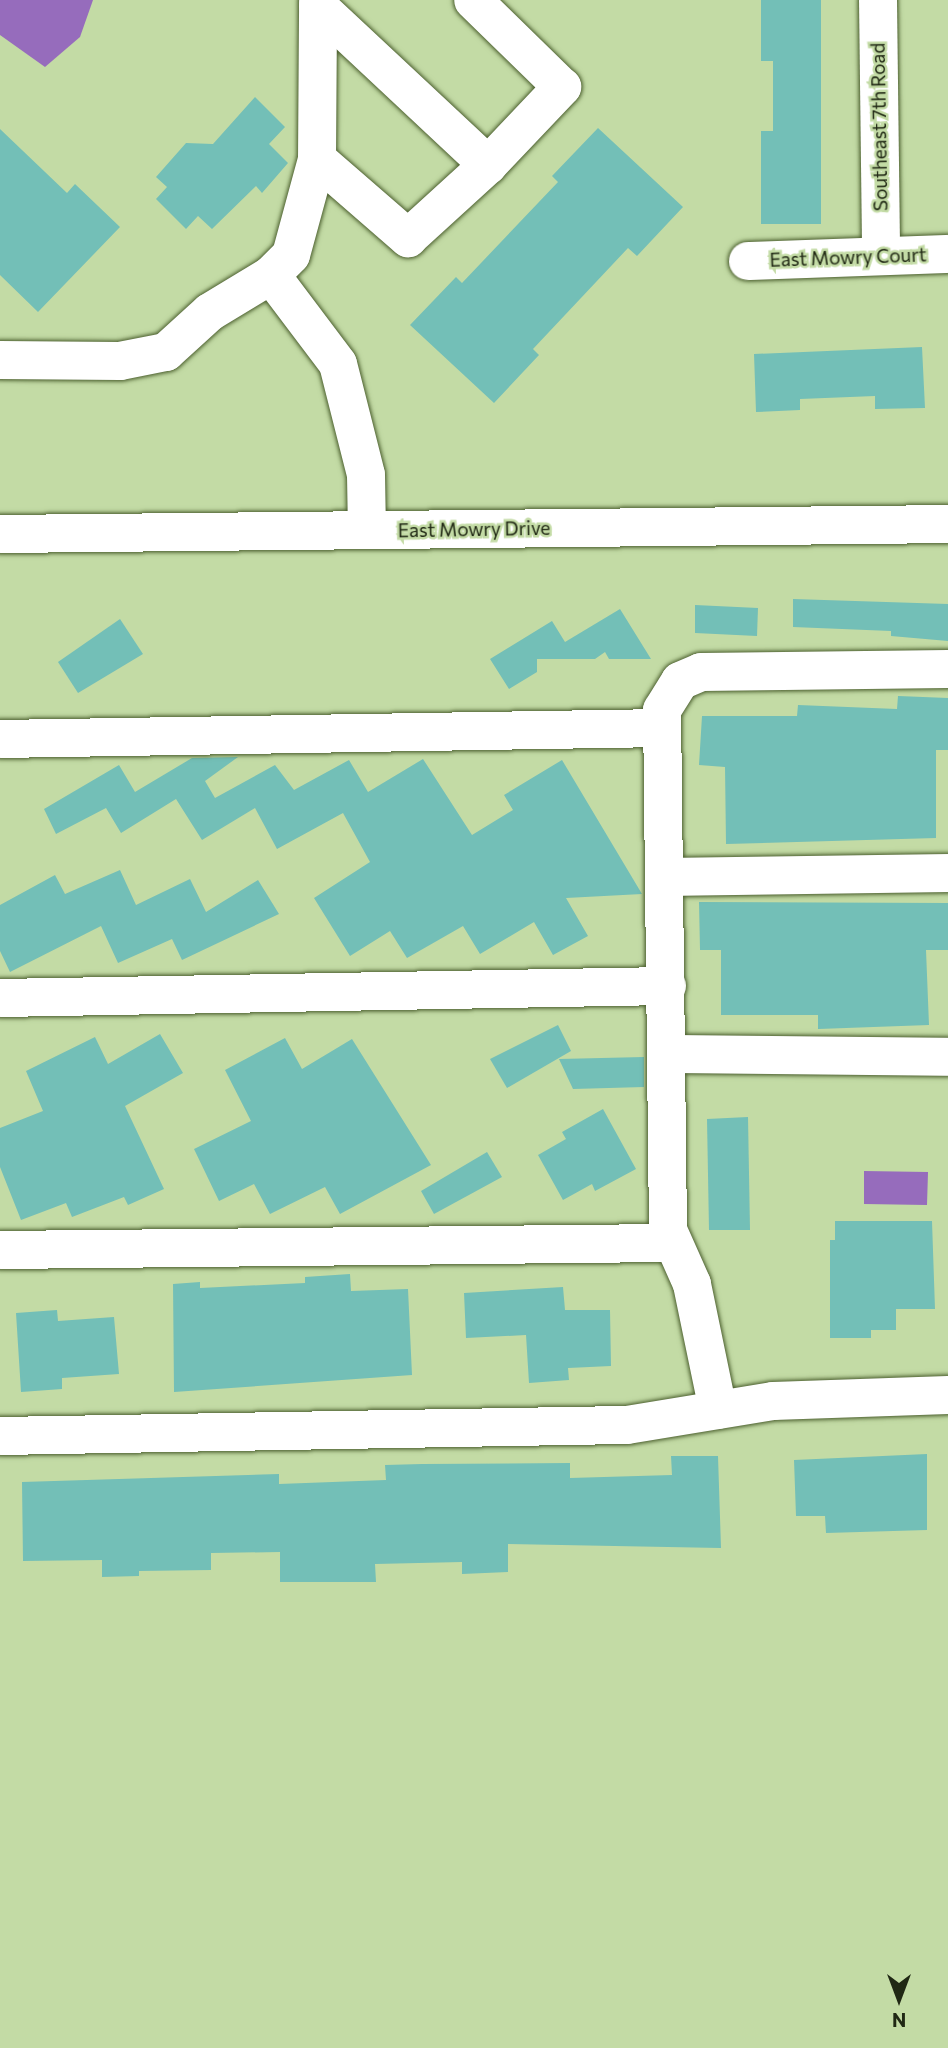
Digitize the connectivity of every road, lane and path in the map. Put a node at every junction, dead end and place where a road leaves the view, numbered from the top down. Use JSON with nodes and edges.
{"nodes":[{"id":1,"x":473,"y":0,"type":"edge"},
{"id":2,"x":878,"y":0,"type":"edge"},
{"id":3,"x":318,"y":3,"type":"edge"},
{"id":4,"x":317,"y":159,"type":"junction"},
{"id":5,"x":488,"y":165,"type":"junction"},
{"id":6,"x":948,"y":254,"type":"edge"},
{"id":7,"x":881,"y":255,"type":"junction"},
{"id":8,"x":748,"y":261,"type":"dead end"},
{"id":9,"x":271,"y":275,"type":"junction"},
{"id":10,"x":0,"y":360,"type":"edge"},
{"id":11,"x":948,"y":524,"type":"edge"},
{"id":12,"x":367,"y":530,"type":"junction"},
{"id":13,"x":0,"y":534,"type":"edge"},
{"id":14,"x":948,"y":669,"type":"edge"},
{"id":15,"x":661,"y":728,"type":"junction"},
{"id":16,"x":0,"y":739,"type":"edge"},
{"id":17,"x":948,"y":873,"type":"edge"},
{"id":18,"x":666,"y":877,"type":"junction"},
{"id":19,"x":667,"y":986,"type":"junction"},
{"id":20,"x":0,"y":998,"type":"edge"},
{"id":21,"x":669,"y":1054,"type":"junction"},
{"id":22,"x":948,"y":1057,"type":"edge"},
{"id":23,"x":672,"y":1242,"type":"junction"},
{"id":24,"x":0,"y":1250,"type":"edge"},
{"id":25,"x":948,"y":1395,"type":"edge"},
{"id":26,"x":719,"y":1410,"type":"junction"},
{"id":27,"x":0,"y":1436,"type":"edge"}],
"edges":[{"from":1,"to":5,"type":"street"},
{"from":2,"to":7,"type":"street","name":"Southeast 7th Road"},
{"from":3,"to":4,"type":"street"},
{"from":3,"to":5,"type":"street"},
{"from":4,"to":5,"type":"street"},
{"from":4,"to":9,"type":"street"},
{"from":6,"to":7,"type":"street","name":"East Mowry Court"},
{"from":7,"to":8,"type":"street","name":"East Mowry Court"},
{"from":9,"to":10,"type":"street"},
{"from":9,"to":12,"type":"street"},
{"from":11,"to":12,"type":"street","name":"East Mowry Drive"},
{"from":12,"to":13,"type":"street","name":"East Mowry Drive"},
{"from":14,"to":15,"type":"street"},
{"from":15,"to":16,"type":"street"},
{"from":15,"to":18,"type":"street"},
{"from":17,"to":18,"type":"street"},
{"from":18,"to":19,"type":"street"},
{"from":19,"to":20,"type":"street"},
{"from":19,"to":21,"type":"street"},
{"from":21,"to":22,"type":"street"},
{"from":21,"to":23,"type":"street"},
{"from":23,"to":24,"type":"street"},
{"from":23,"to":26,"type":"street"},
{"from":25,"to":26,"type":"street"},
{"from":26,"to":27,"type":"street"}]}
